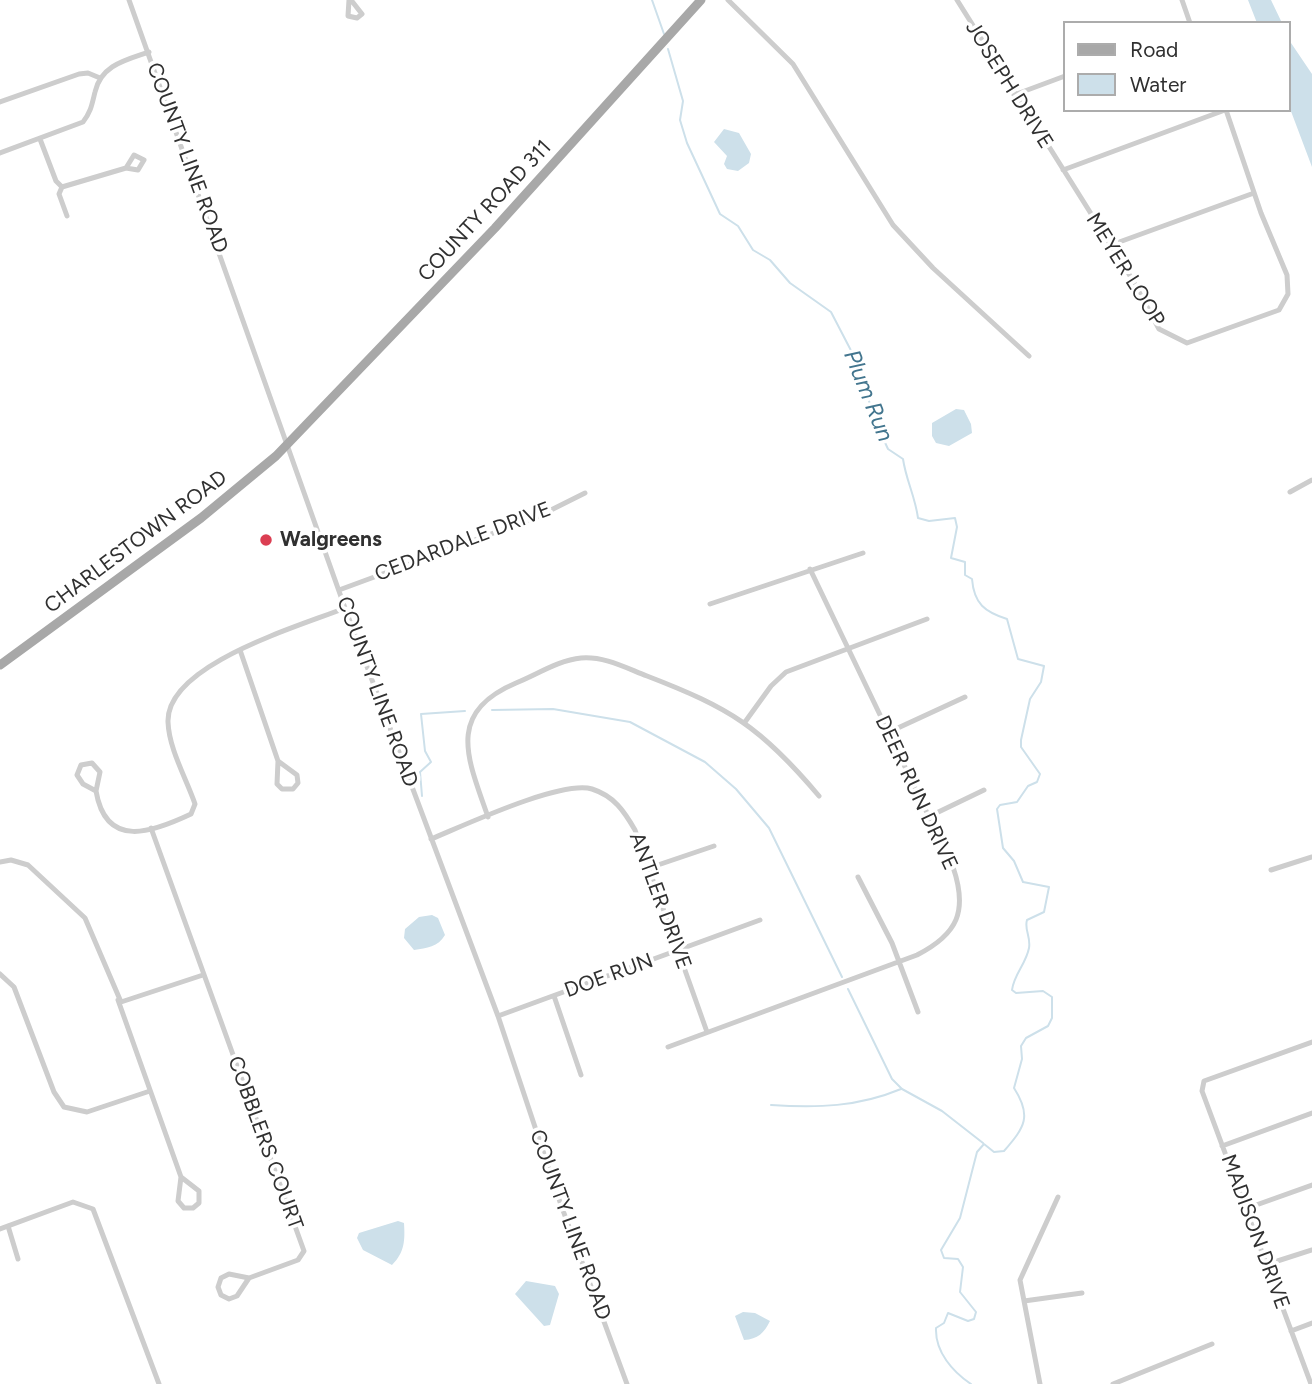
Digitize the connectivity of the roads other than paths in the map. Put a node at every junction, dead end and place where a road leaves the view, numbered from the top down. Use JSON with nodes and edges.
{"nodes":[{"id":1,"x":129,"y":0,"type":"edge"},
{"id":2,"x":701,"y":0,"type":"edge"},
{"id":3,"x":728,"y":0,"type":"edge"},
{"id":4,"x":957,"y":0,"type":"edge"},
{"id":5,"x":1182,"y":0,"type":"edge"},
{"id":6,"x":1189,"y":21,"type":"edge"},
{"id":7,"x":149,"y":52,"type":"junction"},
{"id":8,"x":1064,"y":76,"type":"edge"},
{"id":9,"x":100,"y":78,"type":"junction"},
{"id":10,"x":1014,"y":95,"type":"junction"},
{"id":11,"x":0,"y":102,"type":"edge"},
{"id":12,"x":1221,"y":112,"type":"edge"},
{"id":13,"x":1227,"y":112,"type":"edge"},
{"id":14,"x":40,"y":139,"type":"junction"},
{"id":15,"x":0,"y":153,"type":"edge"},
{"id":16,"x":126,"y":168,"type":"dead end"},
{"id":17,"x":1063,"y":170,"type":"junction"},
{"id":18,"x":62,"y":187,"type":"junction"},
{"id":19,"x":1254,"y":193,"type":"junction"},
{"id":20,"x":67,"y":216,"type":"dead end"},
{"id":21,"x":1111,"y":245,"type":"junction"},
{"id":22,"x":1029,"y":356,"type":"dead end"},
{"id":23,"x":288,"y":441,"type":"junction"},
{"id":24,"x":1312,"y":480,"type":"edge"},
{"id":25,"x":1290,"y":492,"type":"dead end"},
{"id":26,"x":585,"y":493,"type":"dead end"},
{"id":27,"x":863,"y":553,"type":"dead end"},
{"id":28,"x":810,"y":569,"type":"junction"},
{"id":29,"x":339,"y":590,"type":"junction"},
{"id":30,"x":710,"y":604,"type":"dead end"},
{"id":31,"x":345,"y":608,"type":"junction"},
{"id":32,"x":927,"y":618,"type":"dead end"},
{"id":33,"x":847,"y":649,"type":"junction"},
{"id":34,"x":240,"y":650,"type":"junction"},
{"id":35,"x":0,"y":665,"type":"edge"},
{"id":36,"x":965,"y":697,"type":"dead end"},
{"id":37,"x":745,"y":722,"type":"junction"},
{"id":38,"x":887,"y":733,"type":"junction"},
{"id":39,"x":278,"y":761,"type":"junction"},
{"id":40,"x":984,"y":790,"type":"dead end"},
{"id":41,"x":96,"y":792,"type":"junction"},
{"id":42,"x":819,"y":796,"type":"dead end"},
{"id":43,"x":488,"y":817,"type":"junction"},
{"id":44,"x":928,"y":817,"type":"junction"},
{"id":45,"x":151,"y":828,"type":"junction"},
{"id":46,"x":431,"y":839,"type":"junction"},
{"id":47,"x":714,"y":846,"type":"dead end"},
{"id":48,"x":1312,"y":857,"type":"edge"},
{"id":49,"x":0,"y":862,"type":"edge"},
{"id":50,"x":649,"y":868,"type":"junction"},
{"id":51,"x":1271,"y":870,"type":"dead end"},
{"id":52,"x":858,"y":877,"type":"dead end"},
{"id":53,"x":760,"y":920,"type":"dead end"},
{"id":54,"x":678,"y":950,"type":"junction"},
{"id":55,"x":900,"y":962,"type":"junction"},
{"id":56,"x":0,"y":974,"type":"edge"},
{"id":57,"x":203,"y":975,"type":"junction"},
{"id":58,"x":554,"y":996,"type":"junction"},
{"id":59,"x":118,"y":1000,"type":"junction"},
{"id":60,"x":918,"y":1012,"type":"dead end"},
{"id":61,"x":498,"y":1016,"type":"junction"},
{"id":62,"x":707,"y":1032,"type":"junction"},
{"id":63,"x":1312,"y":1042,"type":"edge"},
{"id":64,"x":668,"y":1047,"type":"dead end"},
{"id":65,"x":581,"y":1075,"type":"dead end"},
{"id":66,"x":150,"y":1091,"type":"junction"},
{"id":67,"x":1312,"y":1113,"type":"edge"},
{"id":68,"x":1222,"y":1146,"type":"junction"},
{"id":69,"x":181,"y":1177,"type":"junction"},
{"id":70,"x":1312,"y":1185,"type":"edge"},
{"id":71,"x":1058,"y":1197,"type":"dead end"},
{"id":72,"x":1245,"y":1209,"type":"junction"},
{"id":73,"x":8,"y":1226,"type":"junction"},
{"id":74,"x":0,"y":1229,"type":"edge"},
{"id":75,"x":1312,"y":1250,"type":"edge"},
{"id":76,"x":18,"y":1259,"type":"dead end"},
{"id":77,"x":1268,"y":1264,"type":"junction"},
{"id":78,"x":249,"y":1278,"type":"junction"},
{"id":79,"x":1082,"y":1293,"type":"dead end"},
{"id":80,"x":1024,"y":1301,"type":"junction"},
{"id":81,"x":1312,"y":1324,"type":"edge"},
{"id":82,"x":1291,"y":1331,"type":"junction"},
{"id":83,"x":1212,"y":1344,"type":"dead end"},
{"id":84,"x":1125,"y":1382,"type":"edge"},
{"id":85,"x":159,"y":1384,"type":"edge"},
{"id":86,"x":627,"y":1384,"type":"edge"},
{"id":87,"x":1040,"y":1384,"type":"edge"},
{"id":88,"x":1113,"y":1384,"type":"edge"},
{"id":89,"x":1311,"y":1384,"type":"edge"}],
"edges":[{"from":1,"to":7,"type":"street","name":"COUNTY LINE ROAD"},
{"from":2,"to":23,"type":"main road","name":"COUNTY ROAD 311"},
{"from":3,"to":22,"type":"street"},
{"from":4,"to":10,"type":"street","name":"JOSEPH DRIVE"},
{"from":5,"to":6,"type":"street"},
{"from":7,"to":9,"type":"street"},
{"from":7,"to":23,"type":"street","name":"COUNTY LINE ROAD"},
{"from":8,"to":10,"type":"street"},
{"from":9,"to":11,"type":"street"},
{"from":9,"to":14,"type":"street"},
{"from":10,"to":17,"type":"street","name":"JOSEPH DRIVE"},
{"from":12,"to":17,"type":"street"},
{"from":13,"to":19,"type":"street","name":"MEYER LOOP"},
{"from":14,"to":15,"type":"street"},
{"from":14,"to":18,"type":"street"},
{"from":16,"to":18,"type":"street"},
{"from":17,"to":21,"type":"street","name":"MEYER LOOP"},
{"from":18,"to":20,"type":"street"},
{"from":19,"to":21,"type":"street"},
{"from":19,"to":21,"type":"street","name":"MEYER LOOP"},
{"from":23,"to":29,"type":"street","name":"COUNTY LINE ROAD"},
{"from":23,"to":35,"type":"main road","name":"CHARLESTOWN ROAD"},
{"from":24,"to":25,"type":"street"},
{"from":26,"to":29,"type":"street","name":"CEDARDALE DRIVE"},
{"from":27,"to":28,"type":"street"},
{"from":28,"to":30,"type":"street"},
{"from":28,"to":33,"type":"street","name":"DEER RUN DRIVE"},
{"from":29,"to":31,"type":"street","name":"COUNTY LINE ROAD"},
{"from":31,"to":34,"type":"street"},
{"from":31,"to":46,"type":"street","name":"COUNTY LINE ROAD"},
{"from":32,"to":33,"type":"street"},
{"from":33,"to":37,"type":"street"},
{"from":33,"to":38,"type":"street","name":"DEER RUN DRIVE"},
{"from":34,"to":39,"type":"street"},
{"from":34,"to":45,"type":"street"},
{"from":36,"to":38,"type":"street"},
{"from":37,"to":42,"type":"street"},
{"from":37,"to":43,"type":"street"},
{"from":38,"to":44,"type":"street","name":"DEER RUN DRIVE"},
{"from":39,"to":39,"type":"street"},
{"from":40,"to":44,"type":"street"},
{"from":41,"to":41,"type":"street"},
{"from":41,"to":45,"type":"street"},
{"from":43,"to":46,"type":"street","name":"ANTLER DRIVE"},
{"from":43,"to":50,"type":"street","name":"ANTLER DRIVE"},
{"from":44,"to":55,"type":"street","name":"DEER RUN DRIVE"},
{"from":45,"to":57,"type":"street","name":"COBBLERS COURT"},
{"from":46,"to":61,"type":"street","name":"COUNTY LINE ROAD"},
{"from":47,"to":50,"type":"street"},
{"from":48,"to":51,"type":"street"},
{"from":49,"to":59,"type":"street"},
{"from":50,"to":54,"type":"street","name":"ANTLER DRIVE"},
{"from":52,"to":55,"type":"street"},
{"from":53,"to":54,"type":"street","name":"DOE RUN"},
{"from":54,"to":58,"type":"street","name":"DOE RUN"},
{"from":54,"to":62,"type":"street","name":"ANTLER DRIVE"},
{"from":55,"to":60,"type":"street"},
{"from":55,"to":62,"type":"street","name":"DEER RUN DRIVE"},
{"from":56,"to":66,"type":"street"},
{"from":57,"to":59,"type":"street"},
{"from":57,"to":78,"type":"street","name":"COBBLERS COURT"},
{"from":58,"to":61,"type":"street","name":"DOE RUN"},
{"from":58,"to":65,"type":"street"},
{"from":59,"to":66,"type":"street"},
{"from":61,"to":86,"type":"street","name":"COUNTY LINE ROAD"},
{"from":62,"to":64,"type":"street","name":"DEER RUN DRIVE"},
{"from":63,"to":68,"type":"street","name":"MADISON DRIVE"},
{"from":66,"to":69,"type":"street"},
{"from":67,"to":68,"type":"street"},
{"from":68,"to":72,"type":"street","name":"MADISON DRIVE"},
{"from":69,"to":69,"type":"street"},
{"from":70,"to":72,"type":"street"},
{"from":71,"to":80,"type":"street"},
{"from":72,"to":77,"type":"street","name":"MADISON DRIVE"},
{"from":73,"to":74,"type":"street"},
{"from":73,"to":76,"type":"street"},
{"from":73,"to":85,"type":"street"},
{"from":75,"to":77,"type":"street"},
{"from":77,"to":82,"type":"street","name":"MADISON DRIVE"},
{"from":78,"to":78,"type":"street","name":"COBBLERS COURT"},
{"from":79,"to":80,"type":"street"},
{"from":80,"to":87,"type":"street"},
{"from":81,"to":82,"type":"street"},
{"from":82,"to":89,"type":"street","name":"MADISON DRIVE"},
{"from":83,"to":84,"type":"street"},
{"from":84,"to":88,"type":"street"}]}
